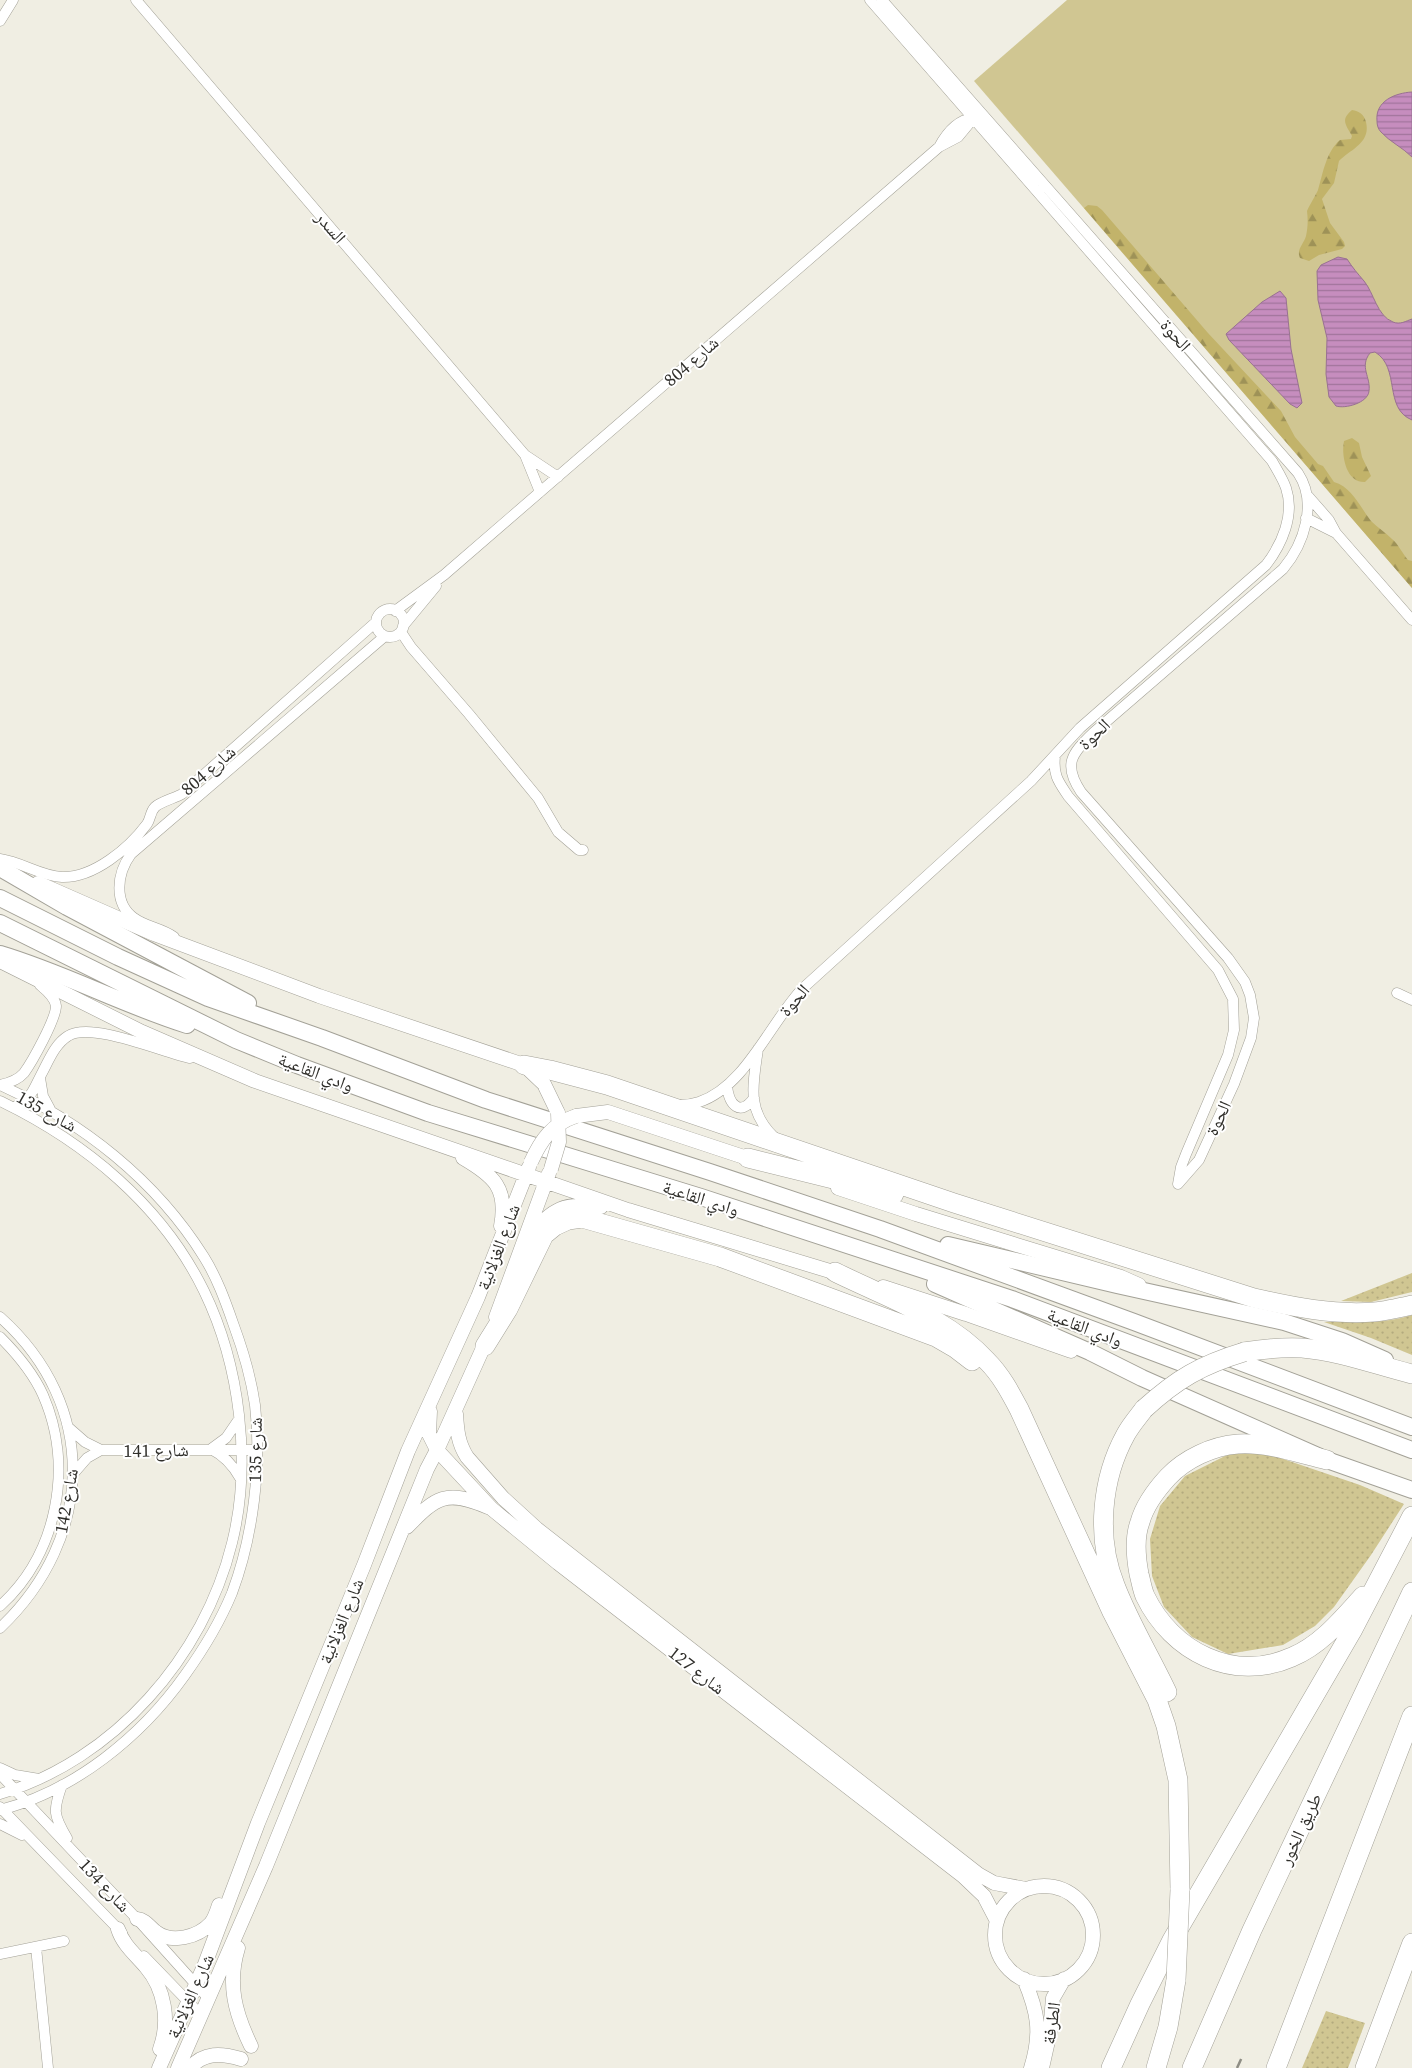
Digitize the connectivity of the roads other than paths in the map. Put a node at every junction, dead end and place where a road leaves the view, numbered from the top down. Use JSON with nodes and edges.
{"nodes":[{"id":1,"x":13,"y":0,"type":"edge"},
{"id":2,"x":136,"y":0,"type":"edge"},
{"id":3,"x":870,"y":0,"type":"edge"},
{"id":4,"x":882,"y":0,"type":"edge"},
{"id":5,"x":0,"y":22,"type":"edge"},
{"id":6,"x":976,"y":115,"type":"junction"},
{"id":7,"x":525,"y":455,"type":"junction"},
{"id":8,"x":558,"y":476,"type":"junction"},
{"id":9,"x":540,"y":492,"type":"junction"},
{"id":10,"x":1308,"y":496,"type":"junction"},
{"id":11,"x":1306,"y":518,"type":"junction"},
{"id":12,"x":1336,"y":533,"type":"junction"},
{"id":13,"x":444,"y":575,"type":"junction"},
{"id":14,"x":395,"y":610,"type":"junction"},
{"id":15,"x":1412,"y":620,"type":"edge"},
{"id":16,"x":376,"y":622,"type":"junction"},
{"id":17,"x":402,"y":629,"type":"junction"},
{"id":18,"x":388,"y":637,"type":"junction"},
{"id":19,"x":411,"y":648,"type":"junction"},
{"id":20,"x":1055,"y":756,"type":"junction"},
{"id":21,"x":1072,"y":757,"type":"junction"},
{"id":22,"x":583,"y":850,"type":"dead end"},
{"id":23,"x":0,"y":860,"type":"edge"},
{"id":24,"x":0,"y":867,"type":"edge"},
{"id":25,"x":0,"y":898,"type":"edge"},
{"id":26,"x":0,"y":923,"type":"edge"},
{"id":27,"x":179,"y":943,"type":"junction"},
{"id":28,"x":0,"y":954,"type":"edge"},
{"id":29,"x":0,"y":961,"type":"edge"},
{"id":30,"x":31,"y":977,"type":"junction"},
{"id":31,"x":1397,"y":993,"type":"dead end"},
{"id":32,"x":1412,"y":1000,"type":"edge"},
{"id":33,"x":322,"y":1038,"type":"junction"},
{"id":34,"x":236,"y":1040,"type":"junction"},
{"id":35,"x":759,"y":1046,"type":"junction"},
{"id":36,"x":205,"y":1061,"type":"junction"},
{"id":37,"x":524,"y":1065,"type":"junction"},
{"id":38,"x":40,"y":1078,"type":"junction"},
{"id":39,"x":0,"y":1085,"type":"edge"},
{"id":40,"x":727,"y":1086,"type":"junction"},
{"id":41,"x":29,"y":1098,"type":"junction"},
{"id":42,"x":754,"y":1098,"type":"junction"},
{"id":43,"x":0,"y":1101,"type":"edge"},
{"id":44,"x":14,"y":1107,"type":"junction"},
{"id":45,"x":671,"y":1107,"type":"junction"},
{"id":46,"x":53,"y":1111,"type":"junction"},
{"id":47,"x":559,"y":1118,"type":"junction"},
{"id":48,"x":437,"y":1143,"type":"junction"},
{"id":49,"x":780,"y":1143,"type":"junction"},
{"id":50,"x":1186,"y":1154,"type":"junction"},
{"id":51,"x":748,"y":1158,"type":"junction"},
{"id":52,"x":1199,"y":1160,"type":"junction"},
{"id":53,"x":528,"y":1168,"type":"junction"},
{"id":54,"x":548,"y":1175,"type":"junction"},
{"id":55,"x":954,"y":1203,"type":"junction"},
{"id":56,"x":628,"y":1210,"type":"junction"},
{"id":57,"x":880,"y":1229,"type":"junction"},
{"id":58,"x":524,"y":1240,"type":"junction"},
{"id":59,"x":873,"y":1254,"type":"junction"},
{"id":60,"x":496,"y":1255,"type":"junction"},
{"id":61,"x":835,"y":1272,"type":"junction"},
{"id":62,"x":1153,"y":1292,"type":"junction"},
{"id":63,"x":1412,"y":1305,"type":"edge"},
{"id":64,"x":0,"y":1317,"type":"edge"},
{"id":65,"x":0,"y":1337,"type":"edge"},
{"id":66,"x":484,"y":1346,"type":"junction"},
{"id":67,"x":1412,"y":1374,"type":"edge"},
{"id":68,"x":1142,"y":1378,"type":"junction"},
{"id":69,"x":432,"y":1400,"type":"junction"},
{"id":70,"x":456,"y":1408,"type":"junction"},
{"id":71,"x":239,"y":1420,"type":"junction"},
{"id":72,"x":1412,"y":1427,"type":"edge"},
{"id":73,"x":69,"y":1428,"type":"junction"},
{"id":74,"x":211,"y":1449,"type":"junction"},
{"id":75,"x":101,"y":1450,"type":"junction"},
{"id":76,"x":240,"y":1450,"type":"junction"},
{"id":77,"x":256,"y":1450,"type":"junction"},
{"id":78,"x":437,"y":1450,"type":"junction"},
{"id":79,"x":1412,"y":1450,"type":"edge"},
{"id":80,"x":1327,"y":1460,"type":"junction"},
{"id":81,"x":1042,"y":1461,"type":"junction"},
{"id":82,"x":74,"y":1473,"type":"junction"},
{"id":83,"x":241,"y":1479,"type":"junction"},
{"id":84,"x":1407,"y":1488,"type":"edge"},
{"id":85,"x":503,"y":1498,"type":"junction"},
{"id":86,"x":492,"y":1509,"type":"junction"},
{"id":87,"x":1412,"y":1516,"type":"edge"},
{"id":88,"x":401,"y":1533,"type":"junction"},
{"id":89,"x":1381,"y":1577,"type":"junction"},
{"id":90,"x":1412,"y":1592,"type":"edge"},
{"id":91,"x":0,"y":1606,"type":"edge"},
{"id":92,"x":0,"y":1628,"type":"edge"},
{"id":93,"x":1412,"y":1716,"type":"edge"},
{"id":94,"x":0,"y":1768,"type":"edge"},
{"id":95,"x":0,"y":1774,"type":"edge"},
{"id":96,"x":40,"y":1779,"type":"junction"},
{"id":97,"x":62,"y":1785,"type":"junction"},
{"id":98,"x":14,"y":1790,"type":"junction"},
{"id":99,"x":0,"y":1794,"type":"edge"},
{"id":100,"x":26,"y":1802,"type":"junction"},
{"id":101,"x":1,"y":1809,"type":"edge"},
{"id":102,"x":0,"y":1824,"type":"edge"},
{"id":103,"x":30,"y":1839,"type":"junction"},
{"id":104,"x":78,"y":1856,"type":"junction"},
{"id":105,"x":1181,"y":1857,"type":"junction"},
{"id":106,"x":237,"y":1883,"type":"junction"},
{"id":107,"x":1026,"y":1889,"type":"junction"},
{"id":108,"x":137,"y":1919,"type":"junction"},
{"id":109,"x":243,"y":1920,"type":"junction"},
{"id":110,"x":997,"y":1921,"type":"junction"},
{"id":111,"x":118,"y":1930,"type":"junction"},
{"id":112,"x":64,"y":1941,"type":"dead end"},
{"id":113,"x":1412,"y":1943,"type":"edge"},
{"id":114,"x":36,"y":1947,"type":"junction"},
{"id":115,"x":0,"y":1954,"type":"edge"},
{"id":116,"x":1024,"y":1979,"type":"junction"},
{"id":117,"x":1064,"y":1979,"type":"junction"},
{"id":118,"x":196,"y":1985,"type":"junction"},
{"id":119,"x":208,"y":1998,"type":"junction"},
{"id":120,"x":189,"y":2002,"type":"junction"},
{"id":121,"x":201,"y":2015,"type":"junction"},
{"id":122,"x":251,"y":2046,"type":"dead end"},
{"id":123,"x":241,"y":2059,"type":"dead end"},
{"id":124,"x":48,"y":2068,"type":"edge"},
{"id":125,"x":158,"y":2068,"type":"edge"},
{"id":126,"x":178,"y":2068,"type":"edge"},
{"id":127,"x":190,"y":2068,"type":"edge"},
{"id":128,"x":1031,"y":2068,"type":"edge"},
{"id":129,"x":1042,"y":2068,"type":"edge"},
{"id":130,"x":1111,"y":2068,"type":"edge"},
{"id":131,"x":1156,"y":2068,"type":"edge"},
{"id":132,"x":1192,"y":2068,"type":"edge"},
{"id":133,"x":1276,"y":2068,"type":"edge"},
{"id":134,"x":1366,"y":2068,"type":"edge"}],
"edges":[{"from":1,"to":5,"type":"street"},
{"from":2,"to":7,"type":"street","name":"السدر"},
{"from":3,"to":6,"type":"street","name":"الحوة"},
{"from":4,"to":6,"type":"street","name":"الحوة"},
{"from":6,"to":8,"type":"street","name":"شارع 804"},
{"from":6,"to":10,"type":"street","name":"الحوة"},
{"from":6,"to":20,"type":"street","name":"الحوة"},
{"from":7,"to":8,"type":"street"},
{"from":7,"to":9,"type":"street"},
{"from":8,"to":9,"type":"street","name":"شارع 804"},
{"from":9,"to":13,"type":"street","name":"شارع 804"},
{"from":10,"to":11,"type":"street","name":"الحوة"},
{"from":10,"to":12,"type":"street"},
{"from":11,"to":12,"type":"street"},
{"from":11,"to":21,"type":"street","name":"الحوة"},
{"from":12,"to":15,"type":"street"},
{"from":13,"to":14,"type":"street","name":"شارع 804"},
{"from":13,"to":17,"type":"street","name":"شارع 804"},
{"from":14,"to":16,"type":"street"},
{"from":14,"to":17,"type":"street"},
{"from":16,"to":18,"type":"street"},
{"from":16,"to":23,"type":"street","name":"شارع 804"},
{"from":17,"to":18,"type":"street"},
{"from":17,"to":19,"type":"street"},
{"from":18,"to":19,"type":"street"},
{"from":18,"to":27,"type":"street","name":"شارع 804"},
{"from":19,"to":22,"type":"street"},
{"from":20,"to":21,"type":"street"},
{"from":20,"to":35,"type":"street","name":"الحوة"},
{"from":20,"to":50,"type":"street","name":"الحوة"},
{"from":21,"to":52,"type":"street","name":"الحوة"},
{"from":24,"to":27,"type":"street"},
{"from":24,"to":33,"type":"main road"},
{"from":25,"to":33,"type":"main road","name":"وادي القاعية"},
{"from":26,"to":34,"type":"main road","name":"وادي القاعية"},
{"from":27,"to":37,"type":"street"},
{"from":28,"to":34,"type":"main road"},
{"from":29,"to":30,"type":"street","name":"وادي القاعية"},
{"from":30,"to":36,"type":"street","name":"وادي القاعية"},
{"from":30,"to":39,"type":"street","name":"وادي القاعية"},
{"from":31,"to":32,"type":"street"},
{"from":33,"to":57,"type":"main road","name":"وادي القاعية"},
{"from":34,"to":59,"type":"main road","name":"وادي القاعية"},
{"from":35,"to":40,"type":"street","name":"الحوة"},
{"from":35,"to":42,"type":"street","name":"الحوة"},
{"from":36,"to":38,"type":"street","name":"وادي القاعية"},
{"from":36,"to":48,"type":"street","name":"وادي القاعية"},
{"from":37,"to":45,"type":"highway"},
{"from":37,"to":47,"type":"street"},
{"from":38,"to":41,"type":"street","name":"وادي القاعية"},
{"from":38,"to":46,"type":"street"},
{"from":39,"to":41,"type":"street","name":"شارع 135"},
{"from":40,"to":42,"type":"street"},
{"from":40,"to":45,"type":"street","name":"الحوة"},
{"from":41,"to":44,"type":"street"},
{"from":41,"to":46,"type":"street","name":"شارع 135"},
{"from":42,"to":49,"type":"street","name":"الحوة"},
{"from":43,"to":44,"type":"street","name":"شارع 135"},
{"from":44,"to":71,"type":"street","name":"شارع 135"},
{"from":45,"to":49,"type":"highway"},
{"from":46,"to":77,"type":"street","name":"شارع 135"},
{"from":47,"to":51,"type":"street","bridge":true},
{"from":47,"to":53,"type":"street","bridge":true},
{"from":47,"to":54,"type":"street","bridge":true},
{"from":48,"to":53,"type":"street","name":"وادي القاعية"},
{"from":48,"to":60,"type":"street"},
{"from":49,"to":55,"type":"highway"},
{"from":50,"to":52,"type":"street"},
{"from":50,"to":52,"type":"street","name":"الحوة"},
{"from":51,"to":55,"type":"highway"},
{"from":51,"to":62,"type":"street"},
{"from":53,"to":54,"type":"street","name":"وادي القاعية"},
{"from":53,"to":60,"type":"street","name":"شارع الغزلانية"},
{"from":54,"to":56,"type":"street","name":"وادي القاعية"},
{"from":54,"to":58,"type":"street","name":"شارع الغزلانية"},
{"from":55,"to":63,"type":"highway"},
{"from":56,"to":58,"type":"street"},
{"from":56,"to":61,"type":"street","name":"وادي القاعية"},
{"from":57,"to":62,"type":"main road"},
{"from":57,"to":72,"type":"main road","name":"وادي القاعية"},
{"from":58,"to":66,"type":"street","name":"شارع الغزلانية"},
{"from":59,"to":68,"type":"main road"},
{"from":59,"to":79,"type":"main road","name":"وادي القاعية"},
{"from":60,"to":69,"type":"street","name":"شارع الغزلانية"},
{"from":61,"to":68,"type":"street","name":"وادي القاعية"},
{"from":61,"to":81,"type":"highway"},
{"from":62,"to":67,"type":"main road"},
{"from":64,"to":73,"type":"street","name":"شارع 142"},
{"from":65,"to":91,"type":"street","name":"شارع 142"},
{"from":66,"to":70,"type":"street","name":"شارع الغزلانية"},
{"from":66,"to":81,"type":"highway"},
{"from":67,"to":105,"type":"highway","bridge":true},
{"from":68,"to":80,"type":"main road"},
{"from":69,"to":78,"type":"street","name":"شارع 127"},
{"from":69,"to":106,"type":"street","name":"شارع الغزلانية"},
{"from":70,"to":78,"type":"street","name":"شارع الغزلانية"},
{"from":70,"to":85,"type":"street","name":"شارع 127"},
{"from":71,"to":74,"type":"street","name":"شارع 141"},
{"from":71,"to":76,"type":"street","name":"شارع 135"},
{"from":73,"to":75,"type":"street","name":"شارع 141"},
{"from":73,"to":82,"type":"street","name":"شارع 142"},
{"from":74,"to":75,"type":"street","name":"شارع 141"},
{"from":74,"to":76,"type":"street","name":"شارع 141"},
{"from":74,"to":83,"type":"street","name":"شارع 141"},
{"from":75,"to":82,"type":"street","name":"شارع 141"},
{"from":76,"to":77,"type":"street","name":"شارع 141"},
{"from":76,"to":83,"type":"street","name":"شارع 135"},
{"from":77,"to":97,"type":"street","name":"شارع 135"},
{"from":78,"to":86,"type":"street","name":"شارع 127"},
{"from":78,"to":88,"type":"street","name":"شارع الغزلانية"},
{"from":80,"to":84,"type":"main road"},
{"from":80,"to":89,"type":"highway"},
{"from":81,"to":105,"type":"highway"},
{"from":82,"to":92,"type":"street","name":"شارع 142"},
{"from":83,"to":96,"type":"street","name":"شارع 135"},
{"from":85,"to":86,"type":"street"},
{"from":85,"to":107,"type":"street","name":"شارع 127"},
{"from":86,"to":88,"type":"street"},
{"from":86,"to":110,"type":"street","name":"شارع 127"},
{"from":87,"to":89,"type":"highway"},
{"from":88,"to":109,"type":"street","name":"شارع الغزلانية"},
{"from":89,"to":130,"type":"highway"},
{"from":90,"to":132,"type":"highway","name":"طريق الخور"},
{"from":93,"to":133,"type":"highway"},
{"from":94,"to":96,"type":"street"},
{"from":95,"to":98,"type":"street","name":"شارع 134"},
{"from":96,"to":98,"type":"street","name":"شارع 135"},
{"from":97,"to":100,"type":"street","name":"شارع 135"},
{"from":97,"to":104,"type":"street"},
{"from":98,"to":99,"type":"street","name":"شارع 135"},
{"from":98,"to":100,"type":"street","name":"شارع 134"},
{"from":100,"to":101,"type":"street","name":"شارع 135"},
{"from":100,"to":104,"type":"street","name":"شارع 134"},
{"from":101,"to":103,"type":"street","name":"شارع 134"},
{"from":102,"to":103,"type":"street"},
{"from":103,"to":111,"type":"street","name":"شارع 134"},
{"from":104,"to":108,"type":"street","name":"شارع 134"},
{"from":105,"to":131,"type":"highway","bridge":true},
{"from":106,"to":108,"type":"street"},
{"from":106,"to":118,"type":"street","name":"شارع الغزلانية"},
{"from":107,"to":110,"type":"street"},
{"from":107,"to":117,"type":"street"},
{"from":108,"to":118,"type":"street","name":"شارع 134"},
{"from":109,"to":119,"type":"street","name":"شارع الغزلانية"},
{"from":109,"to":122,"type":"street"},
{"from":110,"to":116,"type":"street"},
{"from":111,"to":120,"type":"street","name":"شارع 134"},
{"from":111,"to":125,"type":"street"},
{"from":112,"to":114,"type":"street"},
{"from":113,"to":134,"type":"highway"},
{"from":114,"to":115,"type":"street"},
{"from":114,"to":124,"type":"street"},
{"from":116,"to":117,"type":"street"},
{"from":116,"to":128,"type":"street","name":"الطرفة"},
{"from":117,"to":129,"type":"street","name":"الطرفة"},
{"from":118,"to":119,"type":"street","name":"شارع 134"},
{"from":118,"to":120,"type":"street","name":"شارع الغزلانية"},
{"from":119,"to":121,"type":"street","name":"شارع الغزلانية"},
{"from":120,"to":121,"type":"street","name":"شارع 134"},
{"from":120,"to":125,"type":"street","name":"شارع الغزلانية"},
{"from":121,"to":126,"type":"street","name":"شارع الغزلانية"},
{"from":123,"to":127,"type":"street"}]}
